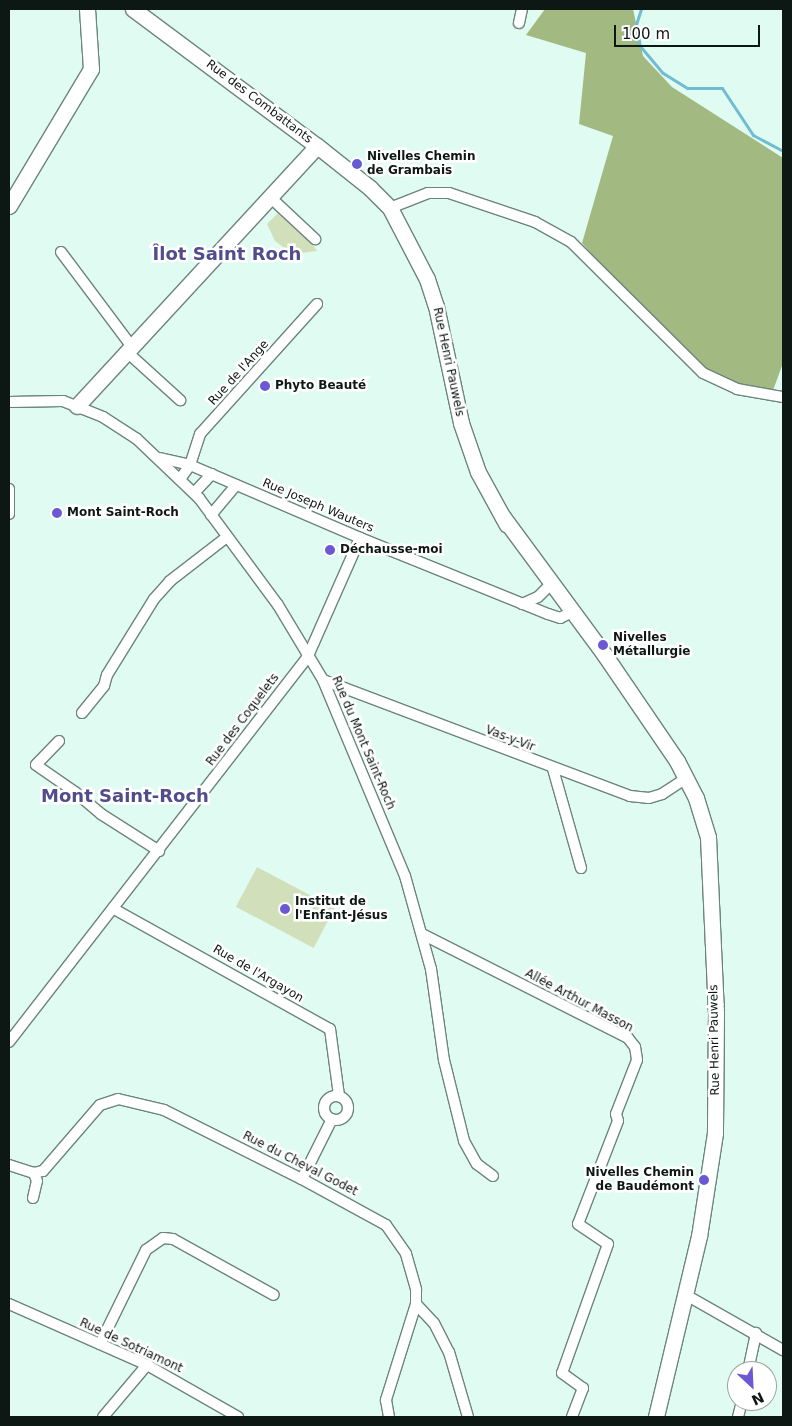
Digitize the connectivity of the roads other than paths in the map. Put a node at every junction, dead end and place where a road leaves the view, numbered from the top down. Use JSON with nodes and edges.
{"nodes":[{"id":1,"x":87,"y":9,"type":"edge"},
{"id":2,"x":133,"y":9,"type":"edge"},
{"id":3,"x":522,"y":9,"type":"edge"},
{"id":4,"x":519,"y":23,"type":"dead end"},
{"id":5,"x":317,"y":146,"type":"junction"},
{"id":6,"x":270,"y":197,"type":"junction"},
{"id":7,"x":9,"y":203,"type":"edge"},
{"id":8,"x":386,"y":204,"type":"junction"},
{"id":9,"x":315,"y":239,"type":"dead end"},
{"id":10,"x":61,"y":252,"type":"dead end"},
{"id":11,"x":317,"y":304,"type":"dead end"},
{"id":12,"x":130,"y":349,"type":"junction"},
{"id":13,"x":783,"y":397,"type":"edge"},
{"id":14,"x":180,"y":400,"type":"dead end"},
{"id":15,"x":9,"y":402,"type":"edge"},
{"id":16,"x":77,"y":406,"type":"junction"},
{"id":17,"x":155,"y":455,"type":"junction"},
{"id":18,"x":190,"y":465,"type":"junction"},
{"id":19,"x":212,"y":474,"type":"junction"},
{"id":20,"x":180,"y":479,"type":"junction"},
{"id":21,"x":236,"y":485,"type":"junction"},
{"id":22,"x":9,"y":489,"type":"edge"},
{"id":23,"x":194,"y":493,"type":"junction"},
{"id":24,"x":9,"y":514,"type":"edge"},
{"id":25,"x":211,"y":515,"type":"junction"},
{"id":26,"x":226,"y":537,"type":"junction"},
{"id":27,"x":360,"y":538,"type":"junction"},
{"id":28,"x":550,"y":584,"type":"junction"},
{"id":29,"x":522,"y":604,"type":"junction"},
{"id":30,"x":571,"y":613,"type":"junction"},
{"id":31,"x":308,"y":656,"type":"junction"},
{"id":32,"x":323,"y":680,"type":"junction"},
{"id":33,"x":82,"y":713,"type":"dead end"},
{"id":34,"x":60,"y":741,"type":"dead end"},
{"id":35,"x":553,"y":769,"type":"junction"},
{"id":36,"x":688,"y":778,"type":"junction"},
{"id":37,"x":159,"y":851,"type":"junction"},
{"id":38,"x":581,"y":868,"type":"dead end"},
{"id":39,"x":114,"y":909,"type":"junction"},
{"id":40,"x":422,"y":934,"type":"junction"},
{"id":41,"x":9,"y":1042,"type":"edge"},
{"id":42,"x":339,"y":1096,"type":"junction"},
{"id":43,"x":332,"y":1119,"type":"junction"},
{"id":44,"x":9,"y":1165,"type":"edge"},
{"id":45,"x":34,"y":1172,"type":"junction"},
{"id":46,"x":493,"y":1176,"type":"dead end"},
{"id":47,"x":302,"y":1178,"type":"junction"},
{"id":48,"x":33,"y":1198,"type":"dead end"},
{"id":49,"x":274,"y":1295,"type":"dead end"},
{"id":50,"x":686,"y":1295,"type":"junction"},
{"id":51,"x":9,"y":1304,"type":"edge"},
{"id":52,"x":416,"y":1304,"type":"junction"},
{"id":53,"x":756,"y":1333,"type":"junction"},
{"id":54,"x":100,"y":1344,"type":"junction"},
{"id":55,"x":783,"y":1350,"type":"edge"},
{"id":56,"x":750,"y":1361,"type":"edge"},
{"id":57,"x":147,"y":1365,"type":"junction"},
{"id":58,"x":103,"y":1417,"type":"edge"},
{"id":59,"x":238,"y":1417,"type":"edge"},
{"id":60,"x":389,"y":1417,"type":"edge"},
{"id":61,"x":468,"y":1417,"type":"edge"},
{"id":62,"x":572,"y":1417,"type":"edge"},
{"id":63,"x":656,"y":1417,"type":"edge"}],
"edges":[{"from":1,"to":7,"type":"main road"},
{"from":2,"to":5,"type":"main road","name":"Rue des Combattants"},
{"from":3,"to":4,"type":"street"},
{"from":5,"to":6,"type":"main road"},
{"from":5,"to":8,"type":"main road","name":"Rue des Combattants"},
{"from":6,"to":9,"type":"street"},
{"from":6,"to":12,"type":"main road"},
{"from":8,"to":13,"type":"street"},
{"from":8,"to":28,"type":"main road","name":"Rue Henri Pauwels"},
{"from":10,"to":12,"type":"street"},
{"from":11,"to":18,"type":"street","name":"Rue de l'Ange"},
{"from":12,"to":14,"type":"street"},
{"from":12,"to":16,"type":"main road"},
{"from":15,"to":16,"type":"street","name":"Rue du Mont Saint-Roch"},
{"from":16,"to":17,"type":"street","name":"Rue du Mont Saint-Roch"},
{"from":17,"to":18,"type":"street","name":"Rue Joseph Wauters"},
{"from":17,"to":20,"type":"street","name":"Rue du Mont Saint-Roch"},
{"from":18,"to":19,"type":"street","name":"Rue Joseph Wauters"},
{"from":18,"to":20,"type":"street","name":"Rue de l'Ange"},
{"from":19,"to":21,"type":"street","name":"Rue Joseph Wauters"},
{"from":19,"to":23,"type":"street"},
{"from":20,"to":23,"type":"street","name":"Rue du Mont Saint-Roch"},
{"from":21,"to":25,"type":"street"},
{"from":21,"to":27,"type":"street","name":"Rue Joseph Wauters"},
{"from":22,"to":24,"type":"street"},
{"from":23,"to":25,"type":"street","name":"Rue du Mont Saint-Roch"},
{"from":25,"to":26,"type":"street","name":"Rue du Mont Saint-Roch"},
{"from":26,"to":31,"type":"street","name":"Rue du Mont Saint-Roch"},
{"from":26,"to":33,"type":"street"},
{"from":27,"to":29,"type":"street","name":"Rue Joseph Wauters"},
{"from":27,"to":31,"type":"street","name":"Rue des Coquelets"},
{"from":28,"to":29,"type":"street"},
{"from":28,"to":30,"type":"main road","name":"Rue Henri Pauwels"},
{"from":29,"to":30,"type":"street","name":"Rue Joseph Wauters"},
{"from":30,"to":36,"type":"main road","name":"Rue Henri Pauwels"},
{"from":31,"to":32,"type":"street","name":"Rue du Mont Saint-Roch"},
{"from":31,"to":37,"type":"street","name":"Rue des Coquelets"},
{"from":32,"to":35,"type":"street","name":"Vas-y-Vir"},
{"from":32,"to":40,"type":"street","name":"Rue du Mont Saint-Roch"},
{"from":34,"to":37,"type":"street"},
{"from":35,"to":36,"type":"street","name":"Vas-y-Vir"},
{"from":35,"to":38,"type":"street"},
{"from":36,"to":50,"type":"main road","name":"Rue Henri Pauwels"},
{"from":37,"to":39,"type":"street","name":"Rue des Coquelets"},
{"from":39,"to":41,"type":"street","name":"Rue des Coquelets"},
{"from":39,"to":42,"type":"street","name":"Rue de l'Argayon"},
{"from":40,"to":46,"type":"street","name":"Rue du Mont Saint-Roch"},
{"from":40,"to":62,"type":"street","name":"Allée Arthur Masson"},
{"from":42,"to":43,"type":"street"},
{"from":42,"to":43,"type":"street"},
{"from":43,"to":47,"type":"street"},
{"from":44,"to":45,"type":"street"},
{"from":45,"to":47,"type":"street","name":"Rue du Cheval Godet"},
{"from":45,"to":48,"type":"street"},
{"from":47,"to":52,"type":"street","name":"Rue du Cheval Godet"},
{"from":49,"to":54,"type":"street"},
{"from":50,"to":53,"type":"street"},
{"from":50,"to":63,"type":"main road","name":"Rue Henri Pauwels"},
{"from":51,"to":54,"type":"street","name":"Rue de Sotriamont"},
{"from":52,"to":60,"type":"street","name":"Rue du Cheval Godet"},
{"from":52,"to":61,"type":"street"},
{"from":53,"to":55,"type":"street"},
{"from":53,"to":56,"type":"street"},
{"from":54,"to":57,"type":"street","name":"Rue de Sotriamont"},
{"from":57,"to":58,"type":"street"},
{"from":57,"to":59,"type":"street","name":"Rue de Sotriamont"}]}
